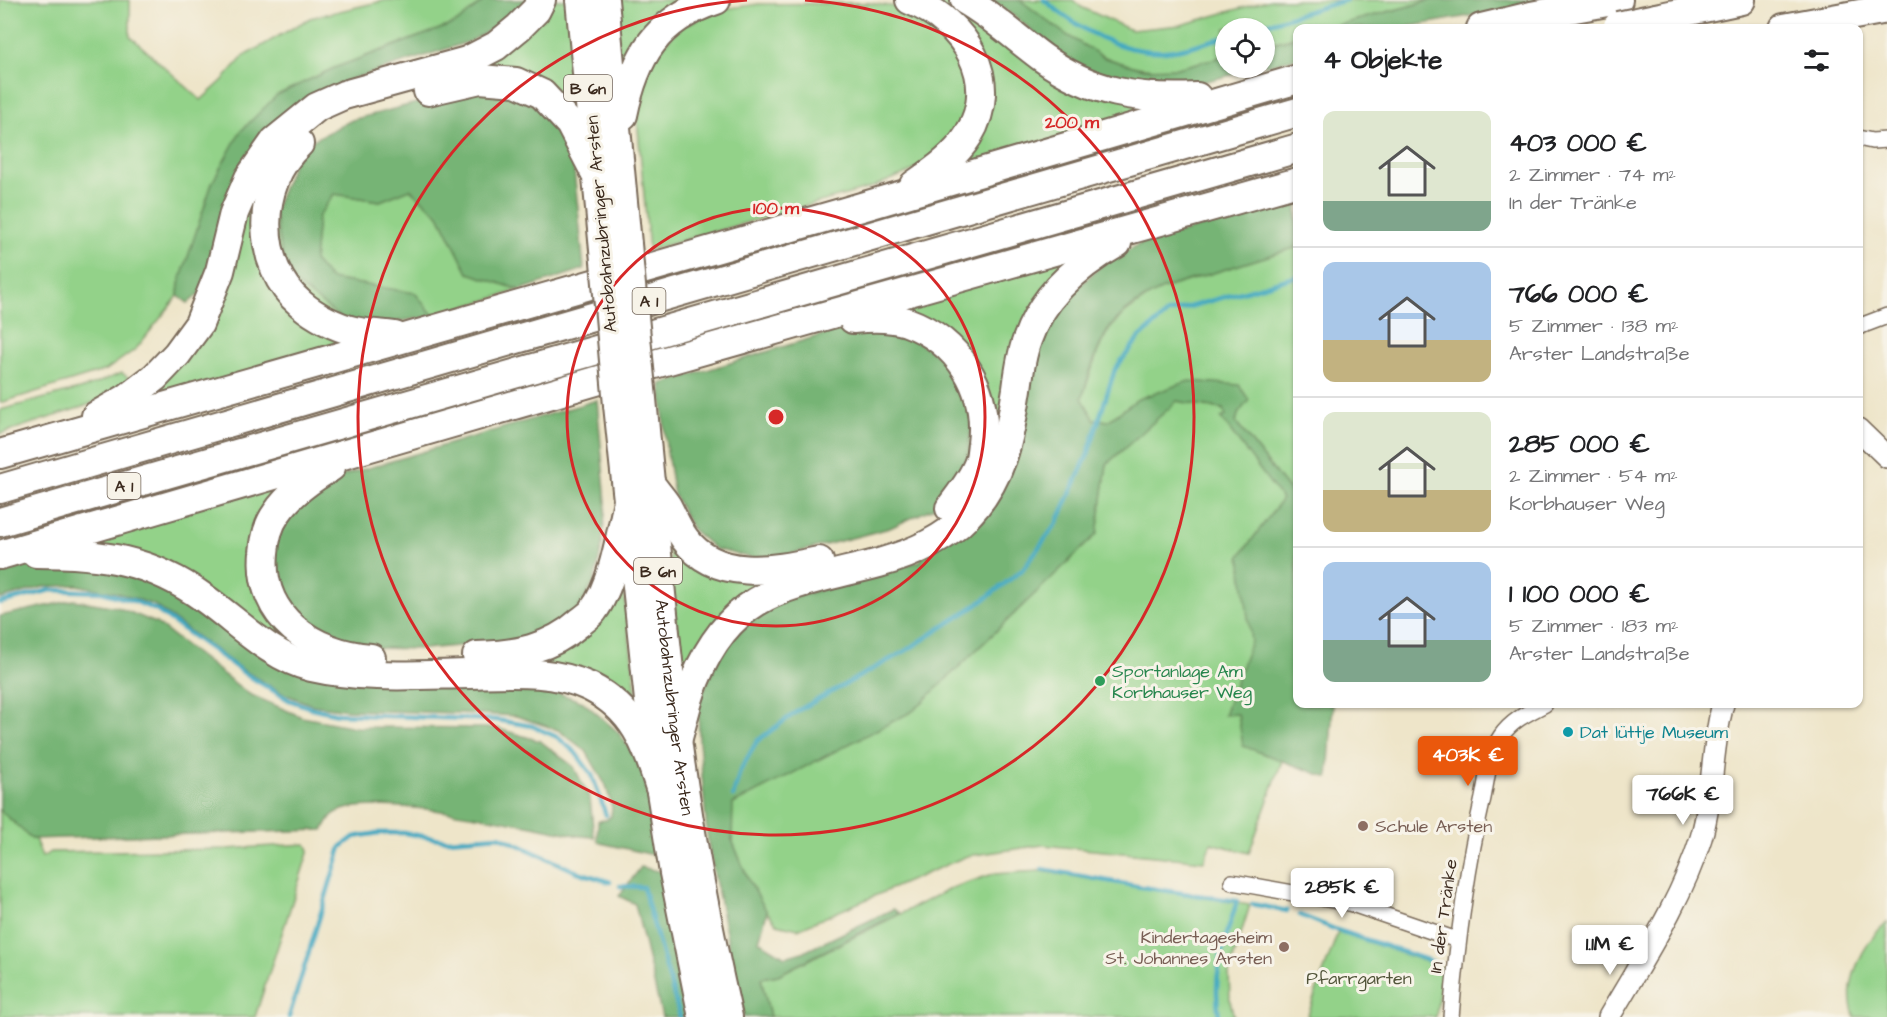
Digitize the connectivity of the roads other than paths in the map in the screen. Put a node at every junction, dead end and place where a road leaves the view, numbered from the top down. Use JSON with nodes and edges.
{"nodes":[{"id":1,"x":541,"y":0,"type":"edge"},
{"id":2,"x":580,"y":0,"type":"edge"},
{"id":3,"x":604,"y":0,"type":"edge"},
{"id":4,"x":716,"y":0,"type":"edge"},
{"id":5,"x":910,"y":0,"type":"edge"},
{"id":6,"x":965,"y":0,"type":"edge"},
{"id":7,"x":1741,"y":0,"type":"edge"},
{"id":8,"x":1887,"y":9,"type":"edge"},
{"id":9,"x":1623,"y":15,"type":"edge"},
{"id":10,"x":1498,"y":24,"type":"edge"},
{"id":11,"x":1806,"y":24,"type":"edge"},
{"id":12,"x":1293,"y":80,"type":"edge"},
{"id":13,"x":1244,"y":94,"type":"junction"},
{"id":14,"x":1293,"y":113,"type":"edge"},
{"id":15,"x":1863,"y":139,"type":"edge"},
{"id":16,"x":1887,"y":140,"type":"edge"},
{"id":17,"x":618,"y":143,"type":"junction"},
{"id":18,"x":1293,"y":149,"type":"edge"},
{"id":19,"x":597,"y":176,"type":"junction"},
{"id":20,"x":1293,"y":183,"type":"edge"},
{"id":21,"x":896,"y":197,"type":"junction"},
{"id":22,"x":1160,"y":221,"type":"junction"},
{"id":23,"x":616,"y":247,"type":"junction"},
{"id":24,"x":1887,"y":316,"type":"edge"},
{"id":25,"x":800,"y":323,"type":"junction"},
{"id":26,"x":1863,"y":325,"type":"edge"},
{"id":27,"x":409,"y":337,"type":"junction"},
{"id":28,"x":630,"y":402,"type":"junction"},
{"id":29,"x":58,"y":437,"type":"junction"},
{"id":30,"x":1863,"y":443,"type":"edge"},
{"id":31,"x":358,"y":451,"type":"junction"},
{"id":32,"x":0,"y":454,"type":"edge"},
{"id":33,"x":1887,"y":457,"type":"edge"},
{"id":34,"x":650,"y":483,"type":"junction"},
{"id":35,"x":0,"y":489,"type":"edge"},
{"id":36,"x":628,"y":501,"type":"junction"},
{"id":37,"x":0,"y":522,"type":"edge"},
{"id":38,"x":4,"y":554,"type":"edge"},
{"id":39,"x":1537,"y":708,"type":"edge"},
{"id":40,"x":1722,"y":708,"type":"edge"},
{"id":41,"x":677,"y":741,"type":"junction"},
{"id":42,"x":660,"y":789,"type":"junction"},
{"id":43,"x":685,"y":867,"type":"junction"},
{"id":44,"x":1232,"y":882,"type":"dead end"},
{"id":45,"x":1457,"y":940,"type":"junction"},
{"id":46,"x":703,"y":1017,"type":"edge"},
{"id":47,"x":728,"y":1017,"type":"edge"},
{"id":48,"x":1451,"y":1017,"type":"edge"},
{"id":49,"x":1609,"y":1017,"type":"edge"}],
"edges":[{"from":1,"to":29,"type":"highway"},
{"from":2,"to":19,"type":"highway","name":"Autobahnzubringer Arsten","number":"B 6n"},
{"from":3,"to":17,"type":"highway","name":"Autobahnzubringer Arsten","number":"B 6n"},
{"from":4,"to":17,"type":"highway"},
{"from":5,"to":21,"type":"highway"},
{"from":6,"to":13,"type":"highway"},
{"from":7,"to":9,"type":"highway"},
{"from":8,"to":11,"type":"highway"},
{"from":9,"to":10,"type":"highway"},
{"from":12,"to":13,"type":"highway"},
{"from":13,"to":21,"type":"highway"},
{"from":14,"to":35,"type":"highway","number":"A 1"},
{"from":15,"to":16,"type":"street"},
{"from":17,"to":23,"type":"highway","name":"Autobahnzubringer Arsten","number":"B 6n"},
{"from":18,"to":37,"type":"highway","number":"A 1"},
{"from":19,"to":23,"type":"highway","name":"Autobahnzubringer Arsten","number":"B 6n"},
{"from":19,"to":27,"type":"highway"},
{"from":20,"to":22,"type":"highway"},
{"from":21,"to":27,"type":"highway"},
{"from":22,"to":25,"type":"highway"},
{"from":22,"to":41,"type":"highway"},
{"from":23,"to":28,"type":"highway","name":"Autobahnzubringer Arsten","number":"B 6n","bridge":true},
{"from":24,"to":26,"type":"street"},
{"from":25,"to":31,"type":"highway"},
{"from":25,"to":34,"type":"highway"},
{"from":27,"to":29,"type":"highway"},
{"from":28,"to":34,"type":"highway","name":"Autobahnzubringer Arsten","number":"B 6n"},
{"from":28,"to":36,"type":"highway","name":"Autobahnzubringer Arsten","number":"B 6n"},
{"from":29,"to":32,"type":"highway"},
{"from":30,"to":33,"type":"street"},
{"from":31,"to":36,"type":"highway"},
{"from":31,"to":38,"type":"highway"},
{"from":34,"to":41,"type":"highway","name":"Autobahnzubringer Arsten","number":"B 6n"},
{"from":36,"to":42,"type":"highway","name":"Autobahnzubringer Arsten","number":"B 6n"},
{"from":38,"to":42,"type":"highway"},
{"from":39,"to":45,"type":"street","name":"In der Tränke"},
{"from":40,"to":49,"type":"street"},
{"from":41,"to":43,"type":"highway","name":"Autobahnzubringer Arsten","number":"B 6n"},
{"from":42,"to":43,"type":"highway","name":"Autobahnzubringer Arsten","number":"B 6n"},
{"from":43,"to":46,"type":"highway","name":"Autobahnzubringer Arsten","number":"B 6n"},
{"from":43,"to":47,"type":"highway","name":"Autobahnzubringer Arsten","number":"B 6n"},
{"from":44,"to":45,"type":"street"},
{"from":45,"to":48,"type":"street","name":"In der Tränke"}]}
